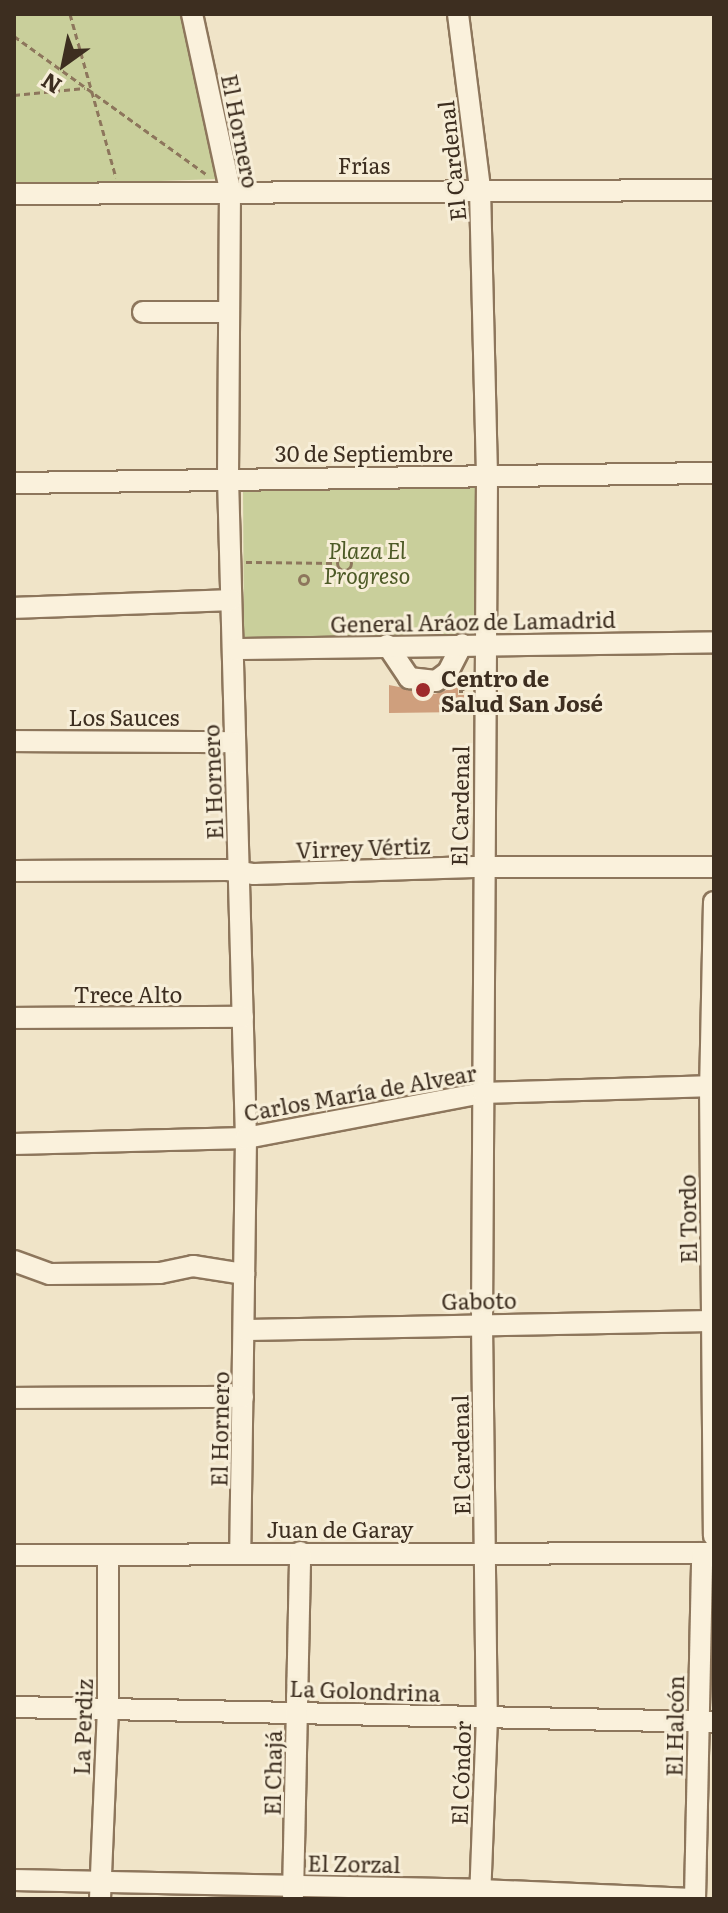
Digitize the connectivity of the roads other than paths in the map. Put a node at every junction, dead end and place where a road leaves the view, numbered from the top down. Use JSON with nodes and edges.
{"nodes":[{"id":1,"x":192,"y":14,"type":"edge"},
{"id":2,"x":458,"y":14,"type":"edge"},
{"id":3,"x":480,"y":189,"type":"junction"},
{"id":4,"x":230,"y":190,"type":"junction"},
{"id":5,"x":714,"y":190,"type":"edge"},
{"id":6,"x":14,"y":194,"type":"edge"},
{"id":7,"x":143,"y":312,"type":"dead end"},
{"id":8,"x":229,"y":312,"type":"junction"},
{"id":9,"x":714,"y":473,"type":"edge"},
{"id":10,"x":487,"y":477,"type":"junction"},
{"id":11,"x":228,"y":478,"type":"junction"},
{"id":12,"x":14,"y":483,"type":"edge"},
{"id":13,"x":231,"y":600,"type":"junction"},
{"id":14,"x":14,"y":608,"type":"edge"},
{"id":15,"x":714,"y":642,"type":"edge"},
{"id":16,"x":485,"y":643,"type":"junction"},
{"id":17,"x":462,"y":644,"type":"junction"},
{"id":18,"x":387,"y":645,"type":"junction"},
{"id":19,"x":233,"y":649,"type":"junction"},
{"id":20,"x":14,"y":741,"type":"edge"},
{"id":21,"x":234,"y":742,"type":"junction"},
{"id":22,"x":482,"y":867,"type":"junction"},
{"id":23,"x":714,"y":867,"type":"edge"},
{"id":24,"x":14,"y":871,"type":"edge"},
{"id":25,"x":239,"y":872,"type":"junction"},
{"id":26,"x":714,"y":902,"type":"edge"},
{"id":27,"x":243,"y":1017,"type":"junction"},
{"id":28,"x":14,"y":1018,"type":"edge"},
{"id":29,"x":712,"y":1086,"type":"edge"},
{"id":30,"x":483,"y":1093,"type":"junction"},
{"id":31,"x":246,"y":1138,"type":"junction"},
{"id":32,"x":14,"y":1144,"type":"edge"},
{"id":33,"x":713,"y":1212,"type":"edge"},
{"id":34,"x":14,"y":1261,"type":"edge"},
{"id":35,"x":244,"y":1274,"type":"junction"},
{"id":36,"x":713,"y":1321,"type":"edge"},
{"id":37,"x":482,"y":1324,"type":"junction"},
{"id":38,"x":245,"y":1330,"type":"junction"},
{"id":39,"x":243,"y":1397,"type":"junction"},
{"id":40,"x":14,"y":1398,"type":"edge"},
{"id":41,"x":710,"y":1548,"type":"edge"},
{"id":42,"x":300,"y":1552,"type":"junction"},
{"id":43,"x":240,"y":1553,"type":"junction"},
{"id":44,"x":485,"y":1553,"type":"junction"},
{"id":45,"x":14,"y":1555,"type":"edge"},
{"id":46,"x":108,"y":1557,"type":"junction"},
{"id":47,"x":14,"y":1707,"type":"edge"},
{"id":48,"x":108,"y":1709,"type":"junction"},
{"id":49,"x":297,"y":1711,"type":"junction"},
{"id":50,"x":487,"y":1717,"type":"junction"},
{"id":51,"x":706,"y":1722,"type":"edge"},
{"id":52,"x":14,"y":1880,"type":"edge"},
{"id":53,"x":100,"y":1891,"type":"edge"},
{"id":54,"x":293,"y":1892,"type":"edge"},
{"id":55,"x":480,"y":1894,"type":"edge"},
{"id":56,"x":694,"y":1899,"type":"edge"}],
"edges":[{"from":1,"to":4,"type":"street","name":"El Hornero"},
{"from":2,"to":3,"type":"street","name":"El Cardenal"},
{"from":3,"to":4,"type":"street","name":"Frías"},
{"from":3,"to":5,"type":"street","name":"Frías"},
{"from":3,"to":10,"type":"street","name":"El Cardenal"},
{"from":4,"to":6,"type":"street","name":"Frías"},
{"from":4,"to":8,"type":"street","name":"El Hornero"},
{"from":7,"to":8,"type":"street"},
{"from":8,"to":11,"type":"street","name":"El Hornero"},
{"from":9,"to":10,"type":"street","name":"30 de Septiembre"},
{"from":10,"to":11,"type":"street","name":"30 de Septiembre"},
{"from":10,"to":16,"type":"street","name":"El Cardenal"},
{"from":11,"to":12,"type":"street","name":"30 de Septiembre"},
{"from":11,"to":13,"type":"street","name":"El Hornero"},
{"from":13,"to":14,"type":"street"},
{"from":13,"to":19,"type":"street","name":"El Hornero"},
{"from":15,"to":16,"type":"street","name":"General Aráoz de Lamadrid"},
{"from":16,"to":17,"type":"street","name":"General Aráoz de Lamadrid"},
{"from":16,"to":22,"type":"street","name":"El Cardenal"},
{"from":17,"to":18,"type":"street","name":"General Aráoz de Lamadrid"},
{"from":17,"to":18,"type":"street"},
{"from":18,"to":19,"type":"street","name":"General Aráoz de Lamadrid"},
{"from":19,"to":21,"type":"street","name":"El Hornero"},
{"from":20,"to":21,"type":"street","name":"Los Sauces"},
{"from":21,"to":25,"type":"street","name":"El Hornero"},
{"from":22,"to":23,"type":"street","name":"Virrey Vértiz"},
{"from":22,"to":25,"type":"street","name":"Virrey Vértiz"},
{"from":22,"to":30,"type":"street","name":"El Cardenal"},
{"from":24,"to":25,"type":"street","name":"Virrey Vértiz"},
{"from":25,"to":27,"type":"street","name":"El Hornero"},
{"from":26,"to":29,"type":"street","name":"El Tordo"},
{"from":27,"to":28,"type":"street","name":"Trece Alto"},
{"from":27,"to":31,"type":"street","name":"El Hornero"},
{"from":29,"to":30,"type":"street","name":"Carlos María de Alvear"},
{"from":29,"to":33,"type":"street","name":"El Tordo"},
{"from":30,"to":31,"type":"street","name":"Carlos María de Alvear"},
{"from":30,"to":37,"type":"street","name":"El Cardenal"},
{"from":31,"to":32,"type":"street","name":"Carlos María de Alvear"},
{"from":31,"to":35,"type":"street","name":"El Hornero"},
{"from":33,"to":36,"type":"street","name":"El Tordo"},
{"from":34,"to":35,"type":"street"},
{"from":35,"to":38,"type":"street","name":"El Hornero"},
{"from":36,"to":37,"type":"street","name":"Gaboto"},
{"from":36,"to":41,"type":"street","name":"El Tordo"},
{"from":37,"to":38,"type":"street","name":"Gaboto"},
{"from":37,"to":44,"type":"street","name":"El Cardenal"},
{"from":38,"to":39,"type":"street","name":"El Hornero"},
{"from":39,"to":40,"type":"street"},
{"from":39,"to":43,"type":"street","name":"El Hornero"},
{"from":41,"to":44,"type":"street","name":"Juan de Garay"},
{"from":41,"to":51,"type":"street","name":"El Halcón"},
{"from":42,"to":43,"type":"street","name":"Juan de Garay"},
{"from":42,"to":44,"type":"street","name":"Juan de Garay"},
{"from":42,"to":49,"type":"street","name":"El Chajá"},
{"from":43,"to":46,"type":"street","name":"Juan de Garay"},
{"from":44,"to":50,"type":"street","name":"El Cóndor"},
{"from":45,"to":46,"type":"street","name":"Juan de Garay"},
{"from":46,"to":48,"type":"street","name":"La Perdiz"},
{"from":47,"to":48,"type":"street","name":"La Golondrina"},
{"from":48,"to":49,"type":"street","name":"La Golondrina"},
{"from":48,"to":53,"type":"street","name":"La Perdiz"},
{"from":49,"to":50,"type":"street","name":"La Golondrina"},
{"from":49,"to":54,"type":"street","name":"El Chajá"},
{"from":50,"to":51,"type":"street","name":"La Golondrina"},
{"from":50,"to":55,"type":"street","name":"El Cóndor"},
{"from":51,"to":56,"type":"street","name":"El Halcón"},
{"from":52,"to":53,"type":"street","name":"El Zorzal"},
{"from":53,"to":54,"type":"street","name":"El Zorzal"},
{"from":54,"to":55,"type":"street","name":"El Zorzal"},
{"from":55,"to":56,"type":"street","name":"El Zorzal"}]}
